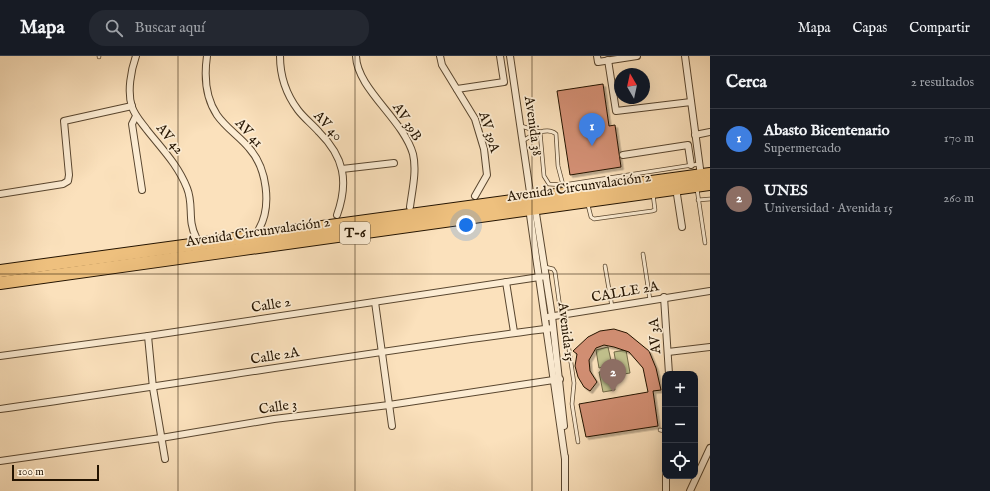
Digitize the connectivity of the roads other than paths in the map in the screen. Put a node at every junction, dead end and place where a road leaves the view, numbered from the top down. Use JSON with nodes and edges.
{"nodes":[{"id":1,"x":136,"y":56,"type":"edge"},
{"id":2,"x":207,"y":56,"type":"edge"},
{"id":3,"x":280,"y":56,"type":"edge"},
{"id":4,"x":356,"y":56,"type":"edge"},
{"id":5,"x":440,"y":56,"type":"edge"},
{"id":6,"x":500,"y":56,"type":"edge"},
{"id":7,"x":510,"y":56,"type":"edge"},
{"id":8,"x":597,"y":56,"type":"edge"},
{"id":9,"x":637,"y":56,"type":"edge"},
{"id":10,"x":685,"y":56,"type":"edge"},
{"id":11,"x":608,"y":60,"type":"junction"},
{"id":12,"x":457,"y":89,"type":"junction"},
{"id":13,"x":691,"y":102,"type":"junction"},
{"id":14,"x":132,"y":106,"type":"junction"},
{"id":15,"x":136,"y":116,"type":"junction"},
{"id":16,"x":521,"y":126,"type":"junction"},
{"id":17,"x":540,"y":132,"type":"junction"},
{"id":18,"x":710,"y":132,"type":"edge"},
{"id":19,"x":694,"y":135,"type":"junction"},
{"id":20,"x":524,"y":140,"type":"junction"},
{"id":21,"x":623,"y":155,"type":"dead end"},
{"id":22,"x":394,"y":163,"type":"dead end"},
{"id":23,"x":691,"y":165,"type":"junction"},
{"id":24,"x":342,"y":169,"type":"junction"},
{"id":25,"x":703,"y":177,"type":"edge"},
{"id":26,"x":563,"y":185,"type":"junction"},
{"id":27,"x":676,"y":188,"type":"junction"},
{"id":28,"x":142,"y":190,"type":"dead end"},
{"id":29,"x":653,"y":191,"type":"junction"},
{"id":30,"x":0,"y":194,"type":"edge"},
{"id":31,"x":475,"y":196,"type":"dead end"},
{"id":32,"x":710,"y":199,"type":"edge"},
{"id":33,"x":698,"y":200,"type":"junction"},
{"id":34,"x":587,"y":201,"type":"junction"},
{"id":35,"x":532,"y":205,"type":"junction"},
{"id":36,"x":410,"y":207,"type":"dead end"},
{"id":37,"x":337,"y":215,"type":"dead end"},
{"id":38,"x":682,"y":227,"type":"dead end"},
{"id":39,"x":258,"y":229,"type":"dead end"},
{"id":40,"x":196,"y":237,"type":"dead end"},
{"id":41,"x":705,"y":243,"type":"dead end"},
{"id":42,"x":643,"y":254,"type":"dead end"},
{"id":43,"x":605,"y":266,"type":"dead end"},
{"id":44,"x":545,"y":267,"type":"junction"},
{"id":45,"x":0,"y":271,"type":"edge"},
{"id":46,"x":542,"y":276,"type":"junction"},
{"id":47,"x":506,"y":282,"type":"junction"},
{"id":48,"x":0,"y":283,"type":"edge"},
{"id":49,"x":710,"y":291,"type":"edge"},
{"id":50,"x":664,"y":297,"type":"junction"},
{"id":51,"x":650,"y":300,"type":"junction"},
{"id":52,"x":375,"y":302,"type":"junction"},
{"id":53,"x":612,"y":307,"type":"junction"},
{"id":54,"x":561,"y":315,"type":"junction"},
{"id":55,"x":548,"y":317,"type":"junction"},
{"id":56,"x":550,"y":328,"type":"junction"},
{"id":57,"x":514,"y":332,"type":"junction"},
{"id":58,"x":148,"y":336,"type":"junction"},
{"id":59,"x":568,"y":343,"type":"dead end"},
{"id":60,"x":710,"y":347,"type":"edge"},
{"id":61,"x":382,"y":351,"type":"junction"},
{"id":62,"x":668,"y":352,"type":"junction"},
{"id":63,"x":0,"y":356,"type":"edge"},
{"id":64,"x":668,"y":371,"type":"edge"},
{"id":65,"x":557,"y":379,"type":"junction"},
{"id":66,"x":152,"y":388,"type":"junction"},
{"id":67,"x":389,"y":405,"type":"junction"},
{"id":68,"x":0,"y":409,"type":"edge"},
{"id":69,"x":392,"y":426,"type":"dead end"},
{"id":70,"x":161,"y":438,"type":"junction"},
{"id":71,"x":578,"y":442,"type":"dead end"},
{"id":72,"x":710,"y":448,"type":"edge"},
{"id":73,"x":165,"y":459,"type":"dead end"},
{"id":74,"x":0,"y":461,"type":"edge"},
{"id":75,"x":666,"y":479,"type":"edge"},
{"id":76,"x":565,"y":491,"type":"edge"},
{"id":77,"x":666,"y":491,"type":"edge"},
{"id":78,"x":690,"y":491,"type":"edge"}],
"edges":[{"from":1,"to":14,"type":"street","name":"AV 42"},
{"from":2,"to":39,"type":"street","name":"AV 41"},
{"from":3,"to":24,"type":"street","name":"AV 40"},
{"from":4,"to":36,"type":"street","name":"AV 39B"},
{"from":5,"to":12,"type":"street","name":"AV 39A"},
{"from":6,"to":12,"type":"street"},
{"from":7,"to":16,"type":"street","name":"Avenida 38"},
{"from":8,"to":11,"type":"street"},
{"from":9,"to":11,"type":"street"},
{"from":10,"to":13,"type":"street"},
{"from":11,"to":13,"type":"street"},
{"from":12,"to":31,"type":"street","name":"AV 39A"},
{"from":13,"to":19,"type":"street"},
{"from":14,"to":15,"type":"street","name":"AV 42"},
{"from":14,"to":30,"type":"street"},
{"from":15,"to":28,"type":"street"},
{"from":15,"to":40,"type":"street","name":"AV 42"},
{"from":16,"to":17,"type":"lane"},
{"from":16,"to":20,"type":"street","name":"Avenida 38"},
{"from":17,"to":20,"type":"lane"},
{"from":17,"to":26,"type":"lane"},
{"from":17,"to":26,"type":"lane"},
{"from":18,"to":19,"type":"street"},
{"from":19,"to":25,"type":"street"},
{"from":20,"to":35,"type":"street","name":"Avenida 38"},
{"from":21,"to":23,"type":"street"},
{"from":22,"to":24,"type":"street"},
{"from":23,"to":25,"type":"lane"},
{"from":23,"to":26,"type":"lane"},
{"from":24,"to":37,"type":"street","name":"AV 40"},
{"from":25,"to":27,"type":"highway","name":"Avenida Circunvalación 2","number":"T-6"},
{"from":25,"to":33,"type":"lane"},
{"from":25,"to":35,"type":"highway","name":"Avenida Circunvalación 2","number":"T-6"},
{"from":27,"to":29,"type":"highway","name":"Avenida Circunvalación 2","number":"T-6"},
{"from":27,"to":38,"type":"street"},
{"from":29,"to":34,"type":"highway","name":"Avenida Circunvalación 2","number":"T-6"},
{"from":29,"to":34,"type":"lane"},
{"from":32,"to":33,"type":"lane"},
{"from":33,"to":41,"type":"lane"},
{"from":34,"to":35,"type":"highway","name":"Avenida Circunvalación 2","number":"T-6"},
{"from":35,"to":44,"type":"street","name":"Avenida 15"},
{"from":35,"to":45,"type":"highway","name":"Avenida Circunvalación 2","number":"T-6"},
{"from":35,"to":46,"type":"street","name":"Avenida 15"},
{"from":35,"to":48,"type":"highway","name":"Avenida Circunvalación 2","number":"T-6"},
{"from":42,"to":51,"type":"lane"},
{"from":43,"to":53,"type":"lane"},
{"from":44,"to":46,"type":"street","name":"Avenida 15"},
{"from":44,"to":54,"type":"lane"},
{"from":46,"to":47,"type":"street","name":"Calle 2"},
{"from":46,"to":55,"type":"street","name":"Avenida 15"},
{"from":47,"to":52,"type":"street","name":"Calle 2"},
{"from":47,"to":57,"type":"street"},
{"from":49,"to":50,"type":"street","name":"CALLE 2A"},
{"from":50,"to":51,"type":"street","name":"CALLE 2A"},
{"from":50,"to":62,"type":"street","name":"AV 3A"},
{"from":51,"to":53,"type":"street","name":"CALLE 2A"},
{"from":52,"to":58,"type":"street","name":"Calle 2"},
{"from":52,"to":61,"type":"street"},
{"from":53,"to":54,"type":"street","name":"CALLE 2A"},
{"from":54,"to":55,"type":"street","name":"CALLE 2A"},
{"from":55,"to":56,"type":"street","name":"Avenida 15"},
{"from":56,"to":57,"type":"street","name":"Calle 2A"},
{"from":56,"to":65,"type":"street","name":"Avenida 15"},
{"from":57,"to":61,"type":"street","name":"Calle 2A"},
{"from":58,"to":63,"type":"street","name":"Calle 2"},
{"from":58,"to":66,"type":"street"},
{"from":59,"to":71,"type":"lane"},
{"from":60,"to":62,"type":"street"},
{"from":61,"to":66,"type":"street","name":"Calle 2A"},
{"from":61,"to":67,"type":"street"},
{"from":62,"to":64,"type":"street","name":"AV 3A"},
{"from":65,"to":67,"type":"street","name":"Calle 3"},
{"from":65,"to":76,"type":"street","name":"Avenida 15"},
{"from":66,"to":68,"type":"street","name":"Calle 2A"},
{"from":66,"to":70,"type":"street"},
{"from":67,"to":69,"type":"street"},
{"from":67,"to":70,"type":"street","name":"Calle 3"},
{"from":70,"to":73,"type":"street"},
{"from":70,"to":74,"type":"street","name":"Calle 3"},
{"from":72,"to":78,"type":"street"},
{"from":75,"to":77,"type":"street"}]}
